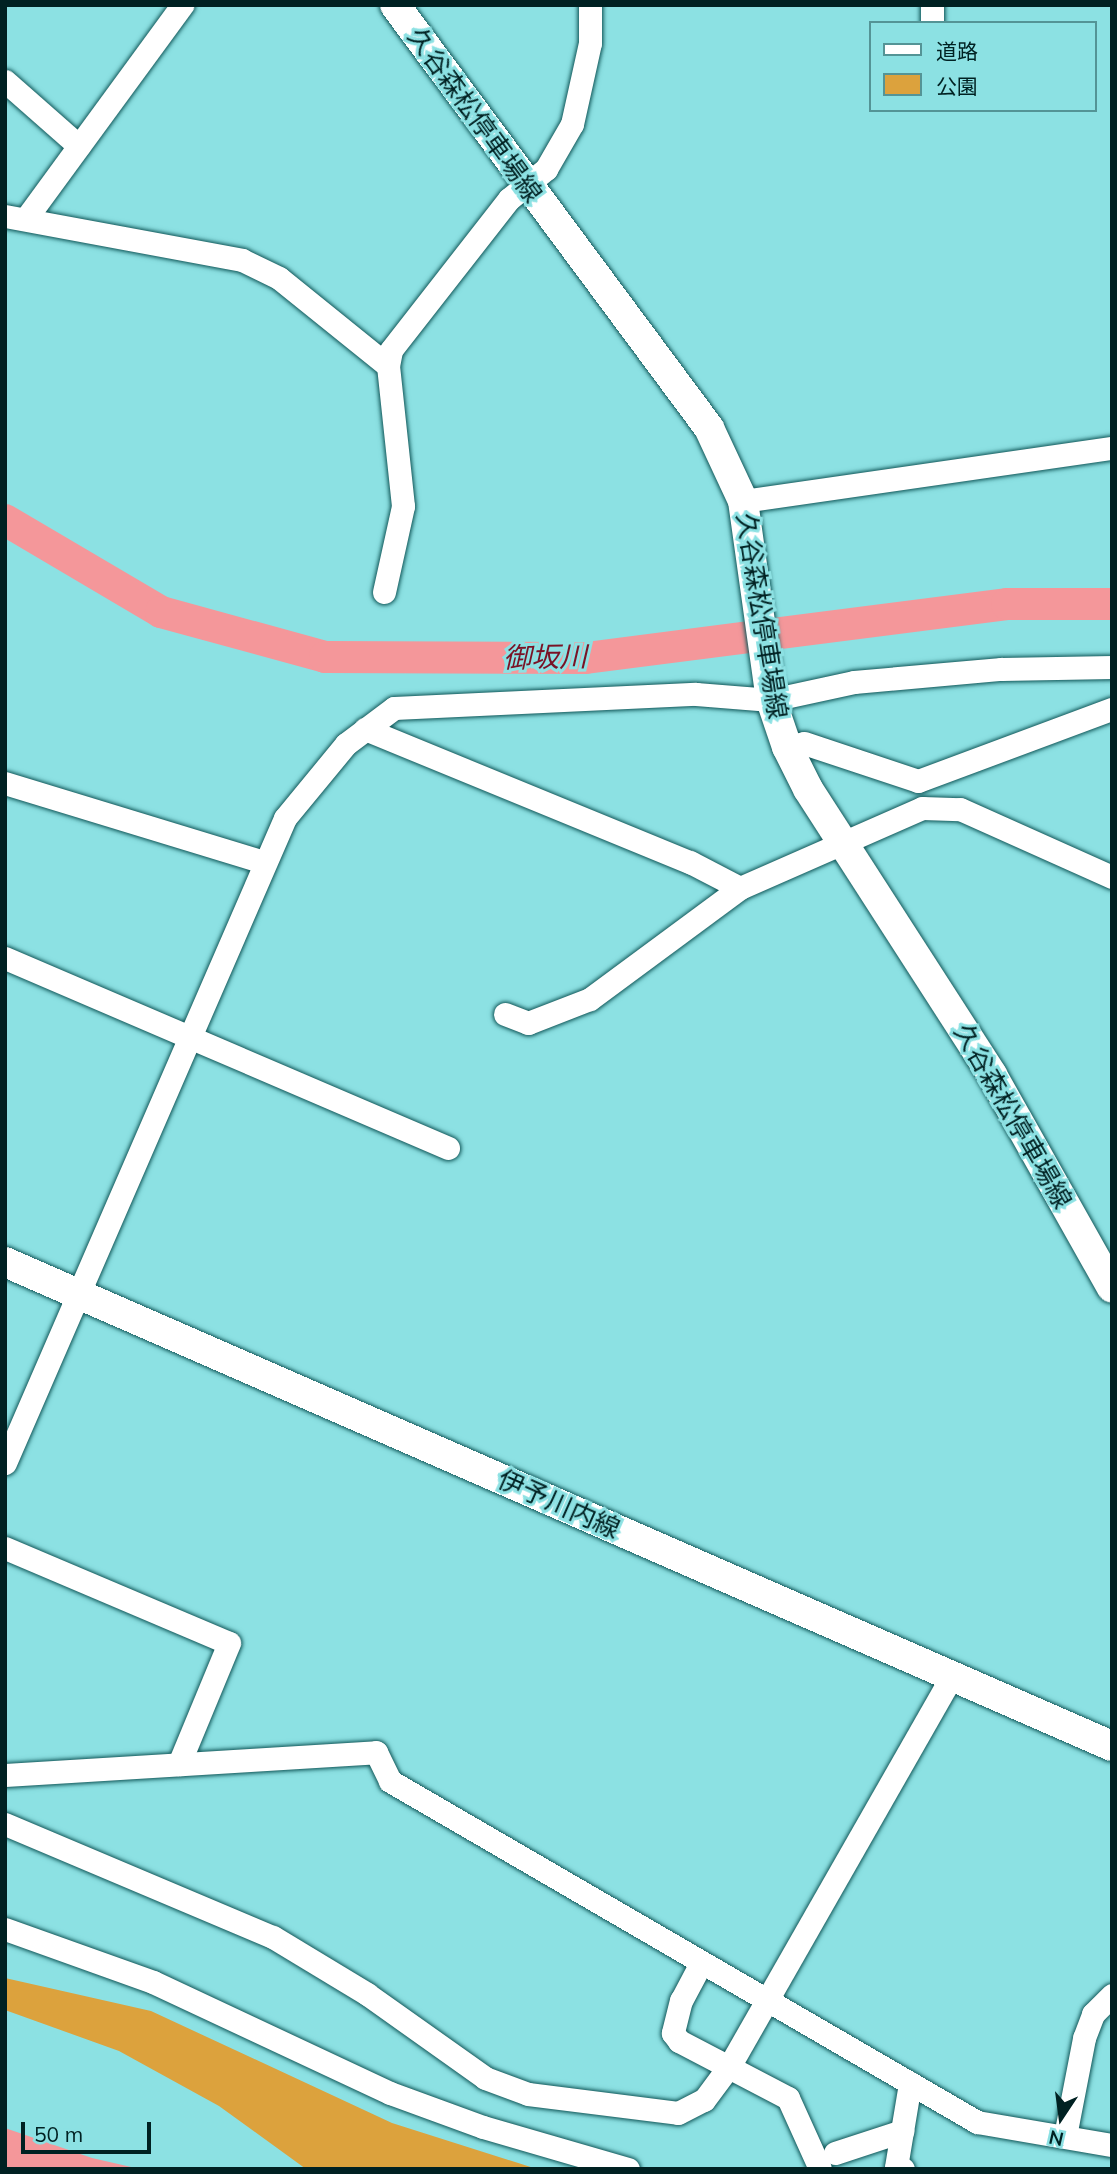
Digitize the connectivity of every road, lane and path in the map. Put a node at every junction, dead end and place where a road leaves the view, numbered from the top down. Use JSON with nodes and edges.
{"nodes":[{"id":1,"x":182,"y":5,"type":"edge"},
{"id":2,"x":395,"y":5,"type":"edge"},
{"id":3,"x":590,"y":5,"type":"edge"},
{"id":4,"x":5,"y":80,"type":"edge"},
{"id":5,"x":79,"y":146,"type":"junction"},
{"id":6,"x":526,"y":187,"type":"junction"},
{"id":7,"x":16,"y":216,"type":"edge"},
{"id":8,"x":388,"y":366,"type":"junction"},
{"id":9,"x":1112,"y":449,"type":"edge"},
{"id":10,"x":743,"y":501,"type":"junction"},
{"id":11,"x":384,"y":592,"type":"dead end"},
{"id":12,"x":1112,"y":667,"type":"edge"},
{"id":13,"x":770,"y":694,"type":"junction"},
{"id":14,"x":1112,"y":709,"type":"edge"},
{"id":15,"x":365,"y":729,"type":"junction"},
{"id":16,"x":788,"y":747,"type":"junction"},
{"id":17,"x":5,"y":783,"type":"edge"},
{"id":18,"x":845,"y":844,"type":"junction"},
{"id":19,"x":264,"y":862,"type":"junction"},
{"id":20,"x":1112,"y":877,"type":"edge"},
{"id":21,"x":740,"y":888,"type":"junction"},
{"id":22,"x":5,"y":958,"type":"edge"},
{"id":23,"x":505,"y":1014,"type":"dead end"},
{"id":24,"x":189,"y":1037,"type":"junction"},
{"id":25,"x":448,"y":1148,"type":"dead end"},
{"id":26,"x":5,"y":1262,"type":"edge"},
{"id":27,"x":1112,"y":1288,"type":"edge"},
{"id":28,"x":82,"y":1294,"type":"junction"},
{"id":29,"x":5,"y":1463,"type":"edge"},
{"id":30,"x":5,"y":1548,"type":"edge"},
{"id":31,"x":951,"y":1678,"type":"junction"},
{"id":32,"x":1112,"y":1746,"type":"edge"},
{"id":33,"x":179,"y":1764,"type":"junction"},
{"id":34,"x":5,"y":1775,"type":"edge"},
{"id":35,"x":5,"y":1824,"type":"edge"},
{"id":36,"x":5,"y":1930,"type":"edge"},
{"id":37,"x":699,"y":1965,"type":"junction"},
{"id":38,"x":1112,"y":1995,"type":"edge"},
{"id":39,"x":768,"y":2002,"type":"junction"},
{"id":40,"x":730,"y":2065,"type":"junction"},
{"id":41,"x":910,"y":2083,"type":"junction"},
{"id":42,"x":902,"y":2131,"type":"junction"},
{"id":43,"x":1065,"y":2136,"type":"junction"},
{"id":44,"x":1112,"y":2145,"type":"edge"},
{"id":45,"x":828,"y":2161,"type":"edge"},
{"id":46,"x":628,"y":2169,"type":"edge"},
{"id":47,"x":903,"y":2169,"type":"edge"}],
"edges":[{"from":1,"to":5,"type":"street"},
{"from":2,"to":6,"type":"main road","name":"久谷森松停車場線"},
{"from":3,"to":6,"type":"street"},
{"from":4,"to":5,"type":"street"},
{"from":5,"to":7,"type":"street"},
{"from":6,"to":8,"type":"street"},
{"from":6,"to":10,"type":"main road","name":"久谷森松停車場線"},
{"from":7,"to":8,"type":"street"},
{"from":8,"to":11,"type":"street"},
{"from":9,"to":10,"type":"street"},
{"from":10,"to":13,"type":"main road","name":"久谷森松停車場線"},
{"from":12,"to":13,"type":"street"},
{"from":13,"to":15,"type":"street"},
{"from":13,"to":16,"type":"main road","name":"久谷森松停車場線"},
{"from":14,"to":16,"type":"street"},
{"from":15,"to":19,"type":"street"},
{"from":15,"to":21,"type":"street"},
{"from":16,"to":18,"type":"main road","name":"久谷森松停車場線"},
{"from":17,"to":19,"type":"street"},
{"from":18,"to":20,"type":"street"},
{"from":18,"to":21,"type":"street"},
{"from":18,"to":27,"type":"main road","name":"久谷森松停車場線"},
{"from":19,"to":24,"type":"street"},
{"from":21,"to":23,"type":"street"},
{"from":22,"to":24,"type":"street"},
{"from":24,"to":25,"type":"street"},
{"from":24,"to":28,"type":"street"},
{"from":26,"to":28,"type":"main road","name":"伊予川内線"},
{"from":28,"to":29,"type":"street"},
{"from":28,"to":31,"type":"main road","name":"伊予川内線"},
{"from":30,"to":33,"type":"street"},
{"from":31,"to":32,"type":"main road","name":"伊予川内線"},
{"from":31,"to":39,"type":"street"},
{"from":33,"to":34,"type":"street"},
{"from":33,"to":37,"type":"street"},
{"from":35,"to":40,"type":"street"},
{"from":36,"to":46,"type":"street"},
{"from":37,"to":39,"type":"street"},
{"from":37,"to":40,"type":"street"},
{"from":38,"to":43,"type":"street"},
{"from":39,"to":40,"type":"street"},
{"from":39,"to":41,"type":"street"},
{"from":40,"to":45,"type":"street"},
{"from":41,"to":42,"type":"street"},
{"from":41,"to":43,"type":"street"},
{"from":42,"to":45,"type":"street"},
{"from":42,"to":47,"type":"street"},
{"from":43,"to":44,"type":"street"}]}
